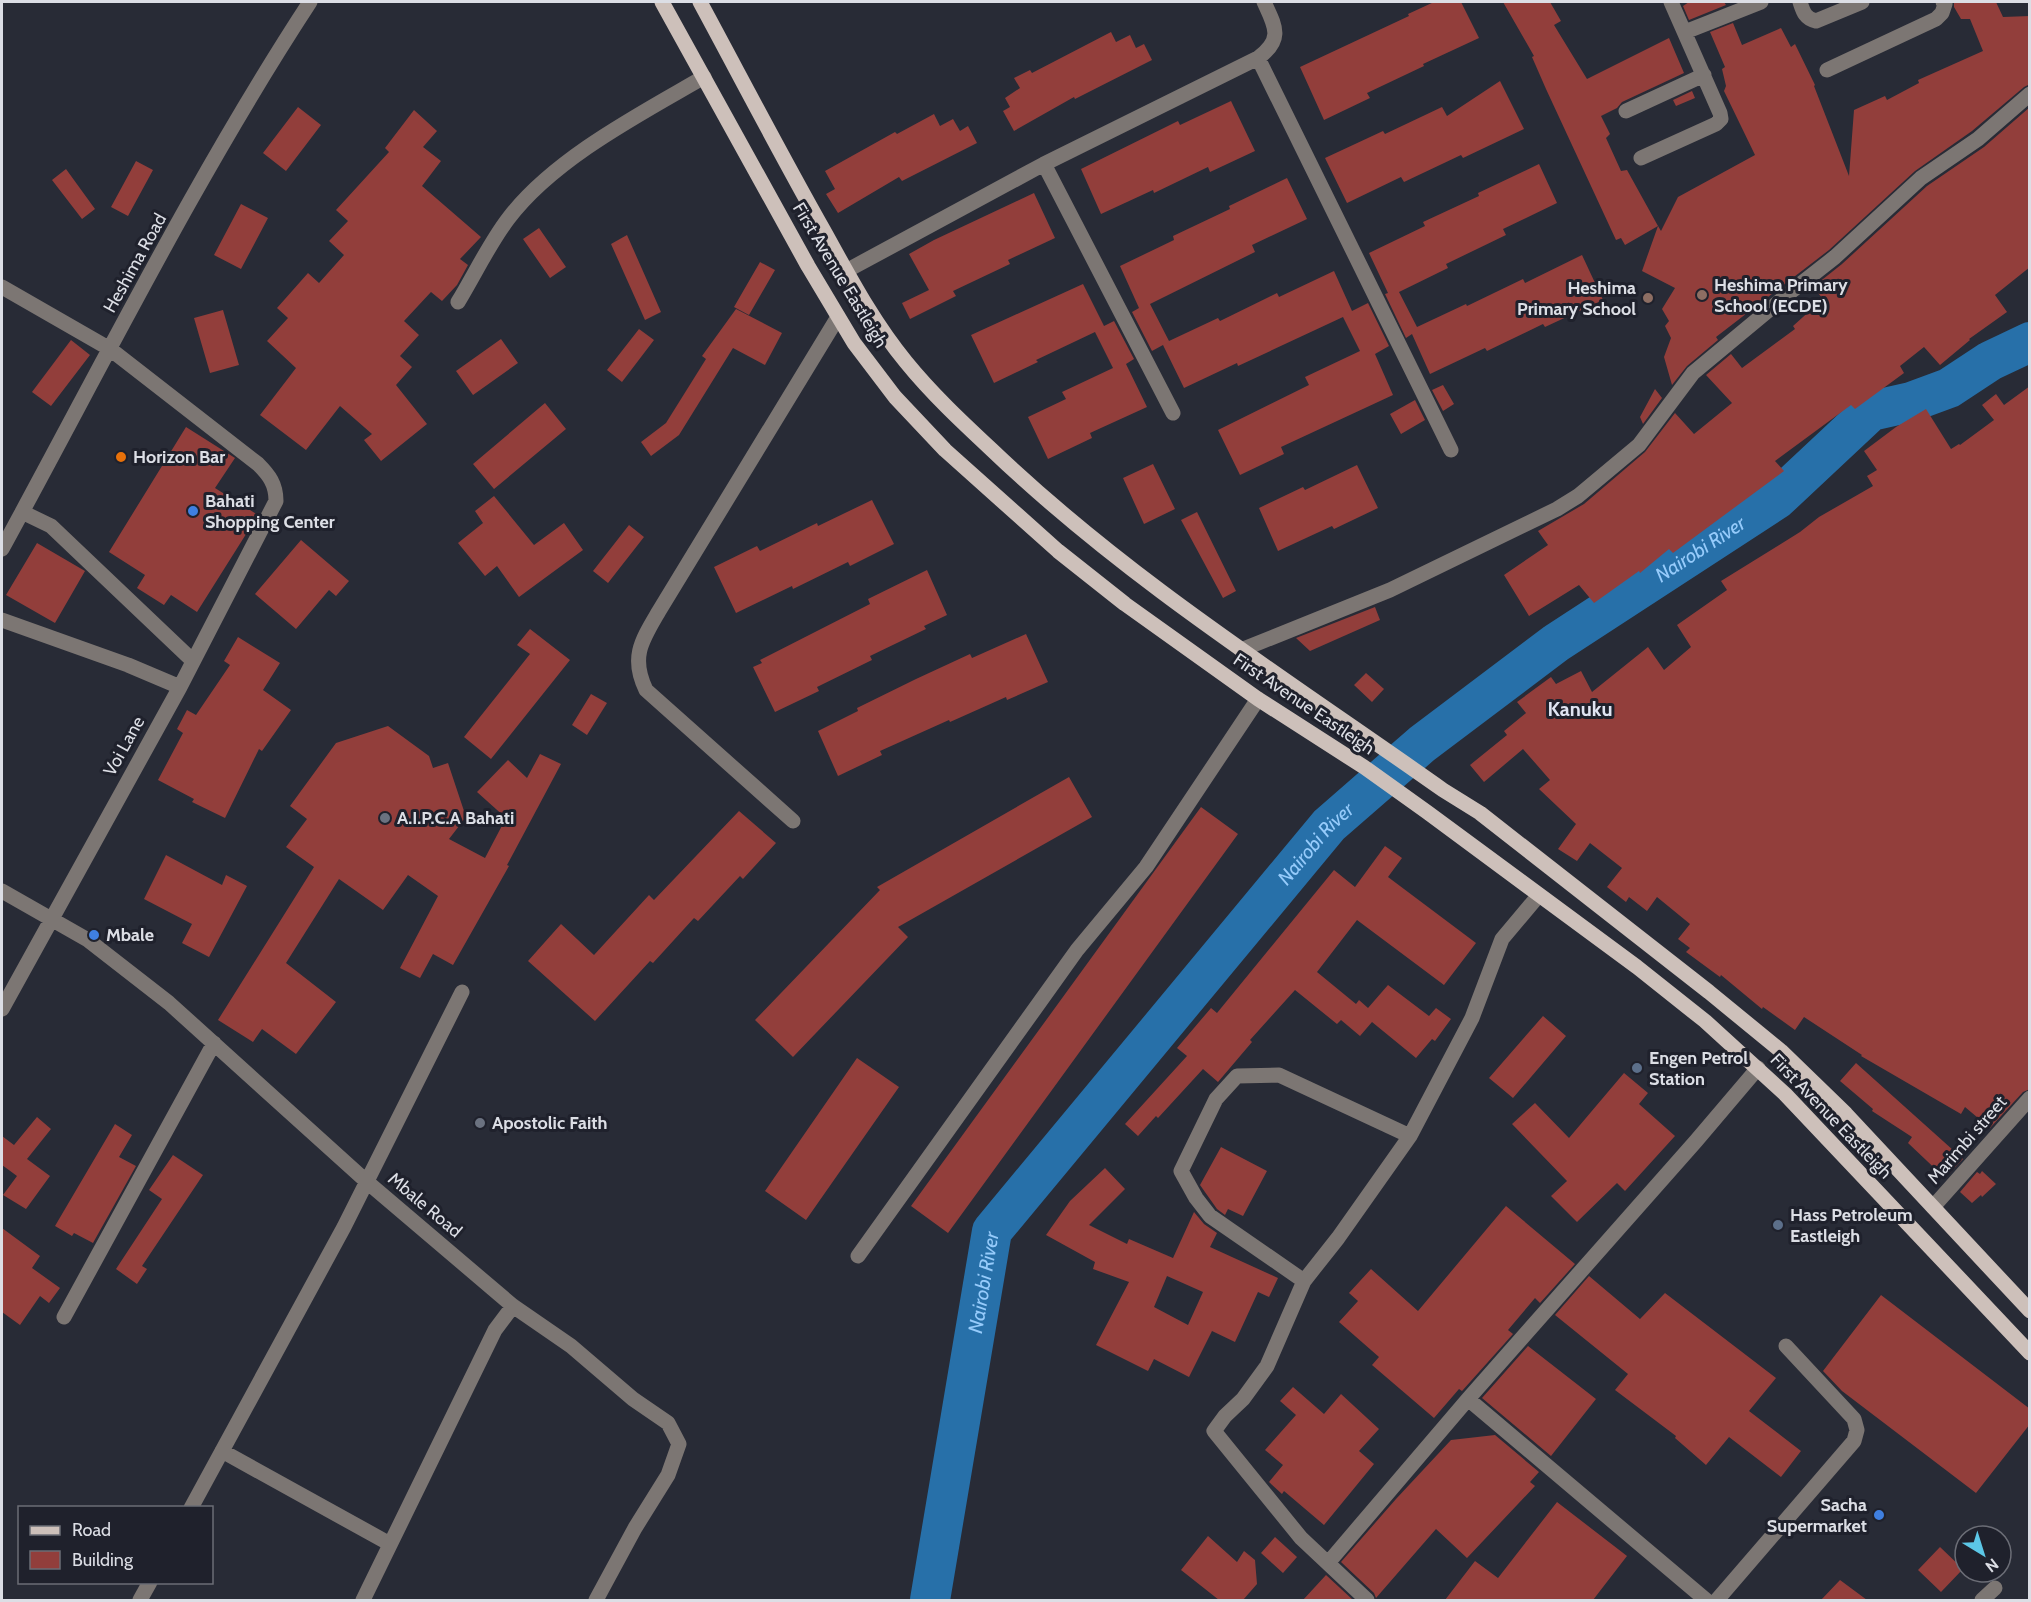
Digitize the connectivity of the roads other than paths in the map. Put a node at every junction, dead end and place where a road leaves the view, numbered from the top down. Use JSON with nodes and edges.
{"nodes":[{"id":1,"x":310,"y":2,"type":"edge"},
{"id":2,"x":662,"y":2,"type":"edge"},
{"id":3,"x":700,"y":2,"type":"edge"},
{"id":4,"x":1264,"y":2,"type":"edge"},
{"id":5,"x":1671,"y":2,"type":"edge"},
{"id":6,"x":1761,"y":2,"type":"edge"},
{"id":7,"x":1800,"y":2,"type":"edge"},
{"id":8,"x":1862,"y":2,"type":"edge"},
{"id":9,"x":1943,"y":2,"type":"edge"},
{"id":10,"x":1685,"y":32,"type":"junction"},
{"id":11,"x":1258,"y":58,"type":"junction"},
{"id":12,"x":1827,"y":70,"type":"dead end"},
{"id":13,"x":1704,"y":75,"type":"junction"},
{"id":14,"x":704,"y":77,"type":"junction"},
{"id":15,"x":2030,"y":94,"type":"edge"},
{"id":16,"x":1626,"y":111,"type":"dead end"},
{"id":17,"x":1641,"y":158,"type":"dead end"},
{"id":18,"x":1044,"y":164,"type":"junction"},
{"id":19,"x":846,"y":271,"type":"junction"},
{"id":20,"x":2,"y":287,"type":"edge"},
{"id":21,"x":458,"y":302,"type":"dead end"},
{"id":22,"x":838,"y":317,"type":"junction"},
{"id":23,"x":111,"y":349,"type":"junction"},
{"id":24,"x":1173,"y":413,"type":"dead end"},
{"id":25,"x":1450,"y":450,"type":"dead end"},
{"id":26,"x":22,"y":512,"type":"junction"},
{"id":27,"x":2,"y":549,"type":"edge"},
{"id":28,"x":2,"y":620,"type":"edge"},
{"id":29,"x":1241,"y":650,"type":"junction"},
{"id":30,"x":193,"y":661,"type":"junction"},
{"id":31,"x":180,"y":687,"type":"junction"},
{"id":32,"x":1257,"y":699,"type":"junction"},
{"id":33,"x":793,"y":821,"type":"dead end"},
{"id":34,"x":2,"y":891,"type":"edge"},
{"id":35,"x":1539,"y":895,"type":"junction"},
{"id":36,"x":51,"y":917,"type":"junction"},
{"id":37,"x":462,"y":992,"type":"dead end"},
{"id":38,"x":2,"y":1008,"type":"edge"},
{"id":39,"x":214,"y":1043,"type":"junction"},
{"id":40,"x":1758,"y":1068,"type":"junction"},
{"id":41,"x":2030,"y":1098,"type":"edge"},
{"id":42,"x":1410,"y":1136,"type":"junction"},
{"id":43,"x":366,"y":1181,"type":"junction"},
{"id":44,"x":1933,"y":1207,"type":"junction"},
{"id":45,"x":858,"y":1256,"type":"dead end"},
{"id":46,"x":1304,"y":1281,"type":"junction"},
{"id":47,"x":513,"y":1306,"type":"junction"},
{"id":48,"x":2030,"y":1311,"type":"edge"},
{"id":49,"x":64,"y":1317,"type":"dead end"},
{"id":50,"x":1786,"y":1346,"type":"dead end"},
{"id":51,"x":2030,"y":1353,"type":"edge"},
{"id":52,"x":1468,"y":1399,"type":"junction"},
{"id":53,"x":222,"y":1451,"type":"junction"},
{"id":54,"x":192,"y":1506,"type":"edge"},
{"id":55,"x":390,"y":1544,"type":"junction"},
{"id":56,"x":1328,"y":1563,"type":"junction"},
{"id":57,"x":149,"y":1584,"type":"edge"},
{"id":58,"x":1995,"y":1588,"type":"dead end"},
{"id":59,"x":140,"y":1600,"type":"edge"},
{"id":60,"x":363,"y":1600,"type":"edge"},
{"id":61,"x":597,"y":1600,"type":"edge"},
{"id":62,"x":1367,"y":1600,"type":"edge"},
{"id":63,"x":1706,"y":1600,"type":"edge"},
{"id":64,"x":1717,"y":1600,"type":"edge"},
{"id":65,"x":1982,"y":1600,"type":"edge"}],
"edges":[{"from":1,"to":23,"type":"street","name":"Heshima Road"},
{"from":2,"to":14,"type":"main road","name":"First Avenue Eastleigh"},
{"from":3,"to":19,"type":"main road","name":"First Avenue Eastleigh"},
{"from":4,"to":11,"type":"street"},
{"from":5,"to":10,"type":"street"},
{"from":6,"to":10,"type":"street"},
{"from":7,"to":8,"type":"street"},
{"from":9,"to":12,"type":"street"},
{"from":10,"to":13,"type":"street"},
{"from":11,"to":18,"type":"street"},
{"from":11,"to":25,"type":"street"},
{"from":13,"to":16,"type":"street"},
{"from":13,"to":17,"type":"street"},
{"from":14,"to":21,"type":"street"},
{"from":14,"to":22,"type":"main road","name":"First Avenue Eastleigh"},
{"from":15,"to":29,"type":"street"},
{"from":18,"to":19,"type":"street"},
{"from":18,"to":24,"type":"street"},
{"from":19,"to":29,"type":"main road","name":"First Avenue Eastleigh"},
{"from":20,"to":23,"type":"street"},
{"from":22,"to":32,"type":"main road","name":"First Avenue Eastleigh"},
{"from":22,"to":33,"type":"street"},
{"from":23,"to":26,"type":"street","name":"Heshima Road"},
{"from":23,"to":30,"type":"street","name":"Voi Lane"},
{"from":26,"to":27,"type":"street","name":"Heshima Road"},
{"from":26,"to":30,"type":"street"},
{"from":28,"to":31,"type":"street"},
{"from":29,"to":44,"type":"main road","name":"First Avenue Eastleigh"},
{"from":30,"to":31,"type":"street","name":"Voi Lane"},
{"from":31,"to":36,"type":"street","name":"Voi Lane"},
{"from":32,"to":35,"type":"main road","name":"First Avenue Eastleigh"},
{"from":32,"to":45,"type":"street"},
{"from":34,"to":36,"type":"street","name":"Mbale Road"},
{"from":35,"to":40,"type":"main road","name":"First Avenue Eastleigh"},
{"from":35,"to":42,"type":"street"},
{"from":36,"to":38,"type":"street","name":"Voi Lane"},
{"from":36,"to":39,"type":"street","name":"Mbale Road"},
{"from":37,"to":43,"type":"street"},
{"from":39,"to":43,"type":"street","name":"Mbale Road"},
{"from":39,"to":49,"type":"street"},
{"from":40,"to":51,"type":"main road","name":"First Avenue Eastleigh"},
{"from":40,"to":52,"type":"street"},
{"from":41,"to":44,"type":"street","name":"Marimbi street"},
{"from":42,"to":46,"type":"street"},
{"from":42,"to":46,"type":"street"},
{"from":43,"to":47,"type":"street","name":"Mbale Road"},
{"from":43,"to":53,"type":"street"},
{"from":44,"to":48,"type":"main road","name":"First Avenue Eastleigh"},
{"from":46,"to":56,"type":"street"},
{"from":47,"to":55,"type":"street"},
{"from":47,"to":61,"type":"street","name":"Mbale Road"},
{"from":50,"to":64,"type":"street"},
{"from":52,"to":56,"type":"street"},
{"from":52,"to":63,"type":"street"},
{"from":53,"to":54,"type":"street"},
{"from":53,"to":55,"type":"street"},
{"from":55,"to":60,"type":"street"},
{"from":56,"to":62,"type":"street"},
{"from":57,"to":59,"type":"street"},
{"from":58,"to":65,"type":"street"}]}
